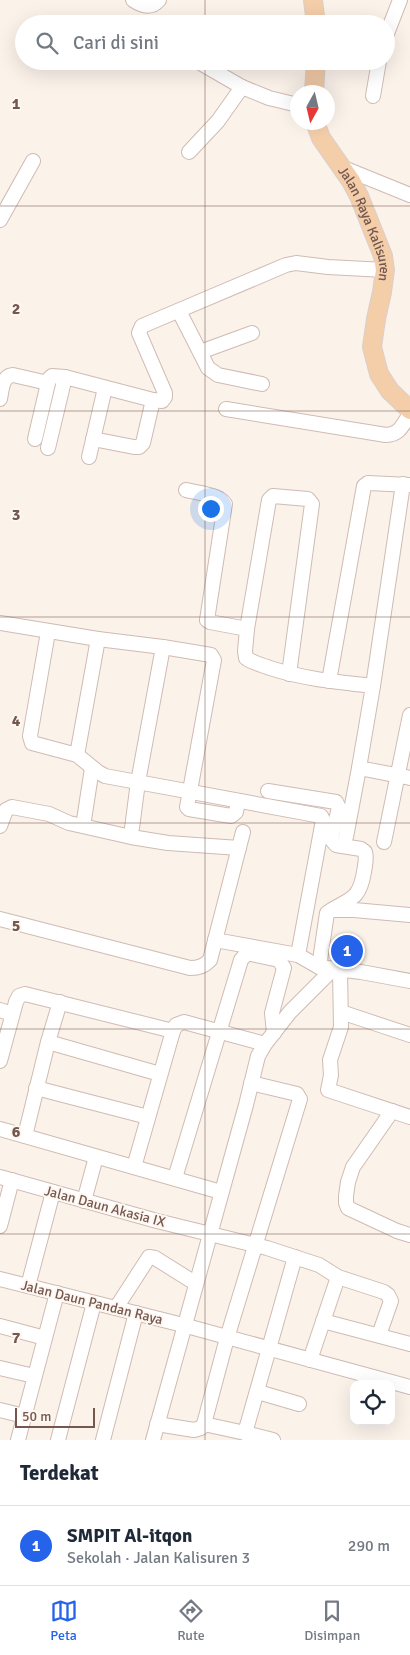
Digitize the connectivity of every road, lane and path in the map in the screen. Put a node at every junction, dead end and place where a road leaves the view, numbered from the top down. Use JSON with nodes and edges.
{"nodes":[{"id":1,"x":133,"y":0,"type":"edge"},
{"id":2,"x":160,"y":0,"type":"edge"},
{"id":3,"x":313,"y":0,"type":"edge"},
{"id":4,"x":400,"y":0,"type":"edge"},
{"id":5,"x":315,"y":15,"type":"edge"},
{"id":6,"x":394,"y":15,"type":"edge"},
{"id":7,"x":213,"y":70,"type":"edge"},
{"id":8,"x":315,"y":70,"type":"edge"},
{"id":9,"x":377,"y":70,"type":"edge"},
{"id":10,"x":314,"y":85,"type":"edge"},
{"id":11,"x":242,"y":87,"type":"junction"},
{"id":12,"x":373,"y":96,"type":"dead end"},
{"id":13,"x":290,"y":103,"type":"edge"},
{"id":14,"x":318,"y":130,"type":"edge"},
{"id":15,"x":189,"y":152,"type":"dead end"},
{"id":16,"x":33,"y":161,"type":"dead end"},
{"id":17,"x":341,"y":167,"type":"junction"},
{"id":18,"x":410,"y":195,"type":"edge"},
{"id":19,"x":0,"y":220,"type":"edge"},
{"id":20,"x":385,"y":270,"type":"junction"},
{"id":21,"x":179,"y":310,"type":"junction"},
{"id":22,"x":252,"y":333,"type":"dead end"},
{"id":23,"x":200,"y":352,"type":"junction"},
{"id":24,"x":65,"y":377,"type":"junction"},
{"id":25,"x":48,"y":382,"type":"junction"},
{"id":26,"x":262,"y":384,"type":"dead end"},
{"id":27,"x":105,"y":388,"type":"junction"},
{"id":28,"x":0,"y":398,"type":"edge"},
{"id":29,"x":153,"y":400,"type":"junction"},
{"id":30,"x":226,"y":409,"type":"dead end"},
{"id":31,"x":410,"y":412,"type":"edge"},
{"id":32,"x":35,"y":439,"type":"dead end"},
{"id":33,"x":93,"y":439,"type":"junction"},
{"id":34,"x":48,"y":448,"type":"dead end"},
{"id":35,"x":89,"y":457,"type":"dead end"},
{"id":36,"x":406,"y":485,"type":"edge"},
{"id":37,"x":186,"y":490,"type":"dead end"},
{"id":38,"x":0,"y":624,"type":"edge"},
{"id":39,"x":247,"y":629,"type":"junction"},
{"id":40,"x":48,"y":632,"type":"junction"},
{"id":41,"x":98,"y":639,"type":"junction"},
{"id":42,"x":163,"y":647,"type":"junction"},
{"id":43,"x":289,"y":674,"type":"junction"},
{"id":44,"x":328,"y":681,"type":"junction"},
{"id":45,"x":373,"y":686,"type":"junction"},
{"id":46,"x":410,"y":715,"type":"edge"},
{"id":47,"x":77,"y":755,"type":"junction"},
{"id":48,"x":92,"y":768,"type":"junction"},
{"id":49,"x":359,"y":768,"type":"junction"},
{"id":50,"x":404,"y":777,"type":"edge"},
{"id":51,"x":138,"y":782,"type":"junction"},
{"id":52,"x":268,"y":791,"type":"dead end"},
{"id":53,"x":189,"y":792,"type":"junction"},
{"id":54,"x":84,"y":820,"type":"dead end"},
{"id":55,"x":0,"y":826,"type":"edge"},
{"id":56,"x":132,"y":828,"type":"dead end"},
{"id":57,"x":243,"y":832,"type":"dead end"},
{"id":58,"x":346,"y":837,"type":"dead end"},
{"id":59,"x":384,"y":842,"type":"dead end"},
{"id":60,"x":239,"y":848,"type":"junction"},
{"id":61,"x":331,"y":910,"type":"junction"},
{"id":62,"x":410,"y":914,"type":"edge"},
{"id":63,"x":0,"y":919,"type":"edge"},
{"id":64,"x":216,"y":940,"type":"junction"},
{"id":65,"x":298,"y":955,"type":"junction"},
{"id":66,"x":331,"y":968,"type":"junction"},
{"id":67,"x":410,"y":981,"type":"edge"},
{"id":68,"x":60,"y":1002,"type":"junction"},
{"id":69,"x":6,"y":1012,"type":"edge"},
{"id":70,"x":341,"y":1012,"type":"junction"},
{"id":71,"x":173,"y":1031,"type":"junction"},
{"id":72,"x":219,"y":1031,"type":"junction"},
{"id":73,"x":410,"y":1036,"type":"edge"},
{"id":74,"x":269,"y":1039,"type":"junction"},
{"id":75,"x":48,"y":1042,"type":"junction"},
{"id":76,"x":0,"y":1060,"type":"edge"},
{"id":77,"x":160,"y":1074,"type":"junction"},
{"id":78,"x":251,"y":1083,"type":"junction"},
{"id":79,"x":36,"y":1088,"type":"junction"},
{"id":80,"x":392,"y":1111,"type":"junction"},
{"id":81,"x":148,"y":1117,"type":"junction"},
{"id":82,"x":410,"y":1117,"type":"edge"},
{"id":83,"x":0,"y":1129,"type":"edge"},
{"id":84,"x":25,"y":1136,"type":"junction"},
{"id":85,"x":96,"y":1158,"type":"junction"},
{"id":86,"x":134,"y":1167,"type":"junction"},
{"id":87,"x":6,"y":1178,"type":"edge"},
{"id":88,"x":175,"y":1178,"type":"junction"},
{"id":89,"x":54,"y":1192,"type":"junction"},
{"id":90,"x":221,"y":1192,"type":"junction"},
{"id":91,"x":84,"y":1201,"type":"junction"},
{"id":92,"x":0,"y":1226,"type":"edge"},
{"id":93,"x":210,"y":1234,"type":"junction"},
{"id":94,"x":410,"y":1235,"type":"edge"},
{"id":95,"x":256,"y":1246,"type":"junction"},
{"id":96,"x":295,"y":1257,"type":"junction"},
{"id":97,"x":338,"y":1277,"type":"junction"},
{"id":98,"x":0,"y":1279,"type":"edge"},
{"id":99,"x":195,"y":1283,"type":"junction"},
{"id":100,"x":28,"y":1286,"type":"junction"},
{"id":101,"x":57,"y":1293,"type":"junction"},
{"id":102,"x":94,"y":1303,"type":"junction"},
{"id":103,"x":116,"y":1308,"type":"junction"},
{"id":104,"x":136,"y":1313,"type":"junction"},
{"id":105,"x":323,"y":1321,"type":"junction"},
{"id":106,"x":0,"y":1326,"type":"edge"},
{"id":107,"x":183,"y":1326,"type":"junction"},
{"id":108,"x":379,"y":1335,"type":"junction"},
{"id":109,"x":45,"y":1338,"type":"junction"},
{"id":110,"x":227,"y":1338,"type":"junction"},
{"id":111,"x":410,"y":1344,"type":"edge"},
{"id":112,"x":270,"y":1349,"type":"junction"},
{"id":113,"x":310,"y":1360,"type":"junction"},
{"id":114,"x":0,"y":1368,"type":"edge"},
{"id":115,"x":34,"y":1376,"type":"junction"},
{"id":116,"x":410,"y":1387,"type":"edge"},
{"id":117,"x":258,"y":1392,"type":"junction"},
{"id":118,"x":299,"y":1404,"type":"dead end"},
{"id":119,"x":0,"y":1410,"type":"edge"},
{"id":120,"x":24,"y":1416,"type":"junction"},
{"id":121,"x":157,"y":1424,"type":"junction"},
{"id":122,"x":204,"y":1424,"type":"junction"},
{"id":123,"x":246,"y":1433,"type":"junction"},
{"id":124,"x":18,"y":1440,"type":"edge"},
{"id":125,"x":58,"y":1440,"type":"edge"},
{"id":126,"x":103,"y":1440,"type":"edge"},
{"id":127,"x":153,"y":1440,"type":"edge"},
{"id":128,"x":274,"y":1440,"type":"edge"}],
"edges":[{"from":1,"to":2,"type":"street"},
{"from":3,"to":5,"type":"main road"},
{"from":4,"to":6,"type":"street"},
{"from":7,"to":11,"type":"street"},
{"from":8,"to":10,"type":"main road"},
{"from":9,"to":12,"type":"street"},
{"from":11,"to":13,"type":"street"},
{"from":11,"to":15,"type":"street"},
{"from":14,"to":17,"type":"main road","name":"Jalan Raya Kalisuren"},
{"from":16,"to":19,"type":"street"},
{"from":17,"to":18,"type":"street"},
{"from":17,"to":20,"type":"main road","name":"Jalan Raya Kalisuren"},
{"from":20,"to":21,"type":"street"},
{"from":20,"to":31,"type":"main road","name":"Jalan Raya Kalisuren"},
{"from":21,"to":23,"type":"street"},
{"from":21,"to":29,"type":"street"},
{"from":22,"to":23,"type":"street"},
{"from":23,"to":26,"type":"street"},
{"from":24,"to":25,"type":"street"},
{"from":24,"to":27,"type":"street"},
{"from":24,"to":34,"type":"street"},
{"from":25,"to":28,"type":"street"},
{"from":25,"to":32,"type":"street"},
{"from":27,"to":29,"type":"street"},
{"from":27,"to":33,"type":"street"},
{"from":29,"to":33,"type":"street"},
{"from":30,"to":31,"type":"street"},
{"from":33,"to":35,"type":"street"},
{"from":36,"to":44,"type":"street"},
{"from":36,"to":45,"type":"street"},
{"from":37,"to":39,"type":"street"},
{"from":38,"to":40,"type":"street"},
{"from":39,"to":43,"type":"street"},
{"from":39,"to":43,"type":"street"},
{"from":40,"to":41,"type":"street"},
{"from":40,"to":47,"type":"street"},
{"from":41,"to":42,"type":"street"},
{"from":41,"to":47,"type":"street"},
{"from":42,"to":51,"type":"street"},
{"from":42,"to":53,"type":"street"},
{"from":43,"to":44,"type":"street"},
{"from":44,"to":45,"type":"street"},
{"from":45,"to":49,"type":"street"},
{"from":46,"to":50,"type":"street"},
{"from":47,"to":48,"type":"street"},
{"from":48,"to":51,"type":"street"},
{"from":48,"to":54,"type":"street"},
{"from":49,"to":50,"type":"street"},
{"from":49,"to":58,"type":"street"},
{"from":50,"to":59,"type":"street"},
{"from":51,"to":53,"type":"street"},
{"from":51,"to":56,"type":"street"},
{"from":52,"to":61,"type":"street"},
{"from":53,"to":65,"type":"street"},
{"from":55,"to":60,"type":"street"},
{"from":57,"to":60,"type":"street"},
{"from":60,"to":64,"type":"street"},
{"from":61,"to":62,"type":"street"},
{"from":61,"to":66,"type":"street"},
{"from":63,"to":64,"type":"street"},
{"from":64,"to":65,"type":"street"},
{"from":65,"to":66,"type":"street"},
{"from":66,"to":67,"type":"street"},
{"from":66,"to":70,"type":"street"},
{"from":66,"to":74,"type":"street"},
{"from":68,"to":69,"type":"street"},
{"from":68,"to":71,"type":"street"},
{"from":68,"to":75,"type":"street"},
{"from":69,"to":76,"type":"street"},
{"from":70,"to":73,"type":"street"},
{"from":70,"to":80,"type":"street"},
{"from":71,"to":72,"type":"street"},
{"from":71,"to":77,"type":"street"},
{"from":72,"to":74,"type":"street"},
{"from":72,"to":74,"type":"street"},
{"from":72,"to":88,"type":"street"},
{"from":74,"to":78,"type":"street"},
{"from":75,"to":77,"type":"street"},
{"from":75,"to":79,"type":"street"},
{"from":77,"to":81,"type":"street"},
{"from":78,"to":90,"type":"street"},
{"from":78,"to":95,"type":"street"},
{"from":79,"to":81,"type":"street"},
{"from":79,"to":84,"type":"street"},
{"from":80,"to":82,"type":"street"},
{"from":80,"to":94,"type":"street"},
{"from":81,"to":86,"type":"street"},
{"from":83,"to":84,"type":"street"},
{"from":84,"to":85,"type":"street"},
{"from":85,"to":86,"type":"street"},
{"from":85,"to":91,"type":"street"},
{"from":86,"to":88,"type":"street"},
{"from":87,"to":89,"type":"street","name":"Jalan Daun Akasia IX"},
{"from":87,"to":92,"type":"street"},
{"from":88,"to":90,"type":"street"},
{"from":89,"to":91,"type":"street","name":"Jalan Daun Akasia IX"},
{"from":89,"to":100,"type":"street"},
{"from":90,"to":93,"type":"street"},
{"from":91,"to":93,"type":"street","name":"Jalan Daun Akasia IX"},
{"from":93,"to":95,"type":"street","name":"Jalan Daun Akasia IX"},
{"from":93,"to":99,"type":"street"},
{"from":95,"to":96,"type":"street","name":"Jalan Daun Akasia IX"},
{"from":95,"to":110,"type":"street"},
{"from":96,"to":97,"type":"street","name":"Jalan Daun Akasia IX"},
{"from":96,"to":112,"type":"street"},
{"from":97,"to":105,"type":"street"},
{"from":97,"to":108,"type":"street","name":"Jalan Daun Akasia IX"},
{"from":98,"to":100,"type":"street","name":"Jalan Daun Pandan Raya"},
{"from":99,"to":103,"type":"street"},
{"from":99,"to":107,"type":"street"},
{"from":100,"to":101,"type":"street","name":"Jalan Daun Pandan Raya"},
{"from":101,"to":102,"type":"street","name":"Jalan Daun Pandan Raya"},
{"from":101,"to":109,"type":"street"},
{"from":102,"to":103,"type":"street","name":"Jalan Daun Pandan Raya"},
{"from":102,"to":125,"type":"street"},
{"from":103,"to":104,"type":"street","name":"Jalan Daun Pandan Raya"},
{"from":104,"to":107,"type":"street","name":"Jalan Daun Pandan Raya"},
{"from":104,"to":126,"type":"street"},
{"from":105,"to":108,"type":"street"},
{"from":105,"to":113,"type":"street"},
{"from":106,"to":109,"type":"street"},
{"from":107,"to":110,"type":"street","name":"Jalan Daun Pandan Raya"},
{"from":107,"to":121,"type":"street"},
{"from":108,"to":111,"type":"street"},
{"from":109,"to":115,"type":"street"},
{"from":110,"to":112,"type":"street","name":"Jalan Daun Pandan Raya"},
{"from":110,"to":122,"type":"street"},
{"from":112,"to":113,"type":"street","name":"Jalan Daun Pandan Raya"},
{"from":112,"to":117,"type":"street"},
{"from":113,"to":116,"type":"street","name":"Jalan Daun Pandan Raya"},
{"from":114,"to":115,"type":"street"},
{"from":115,"to":120,"type":"street"},
{"from":117,"to":118,"type":"street"},
{"from":117,"to":123,"type":"street"},
{"from":119,"to":120,"type":"street"},
{"from":120,"to":124,"type":"street"},
{"from":121,"to":122,"type":"street"},
{"from":121,"to":127,"type":"street"},
{"from":122,"to":123,"type":"street"},
{"from":123,"to":128,"type":"street"}]}
